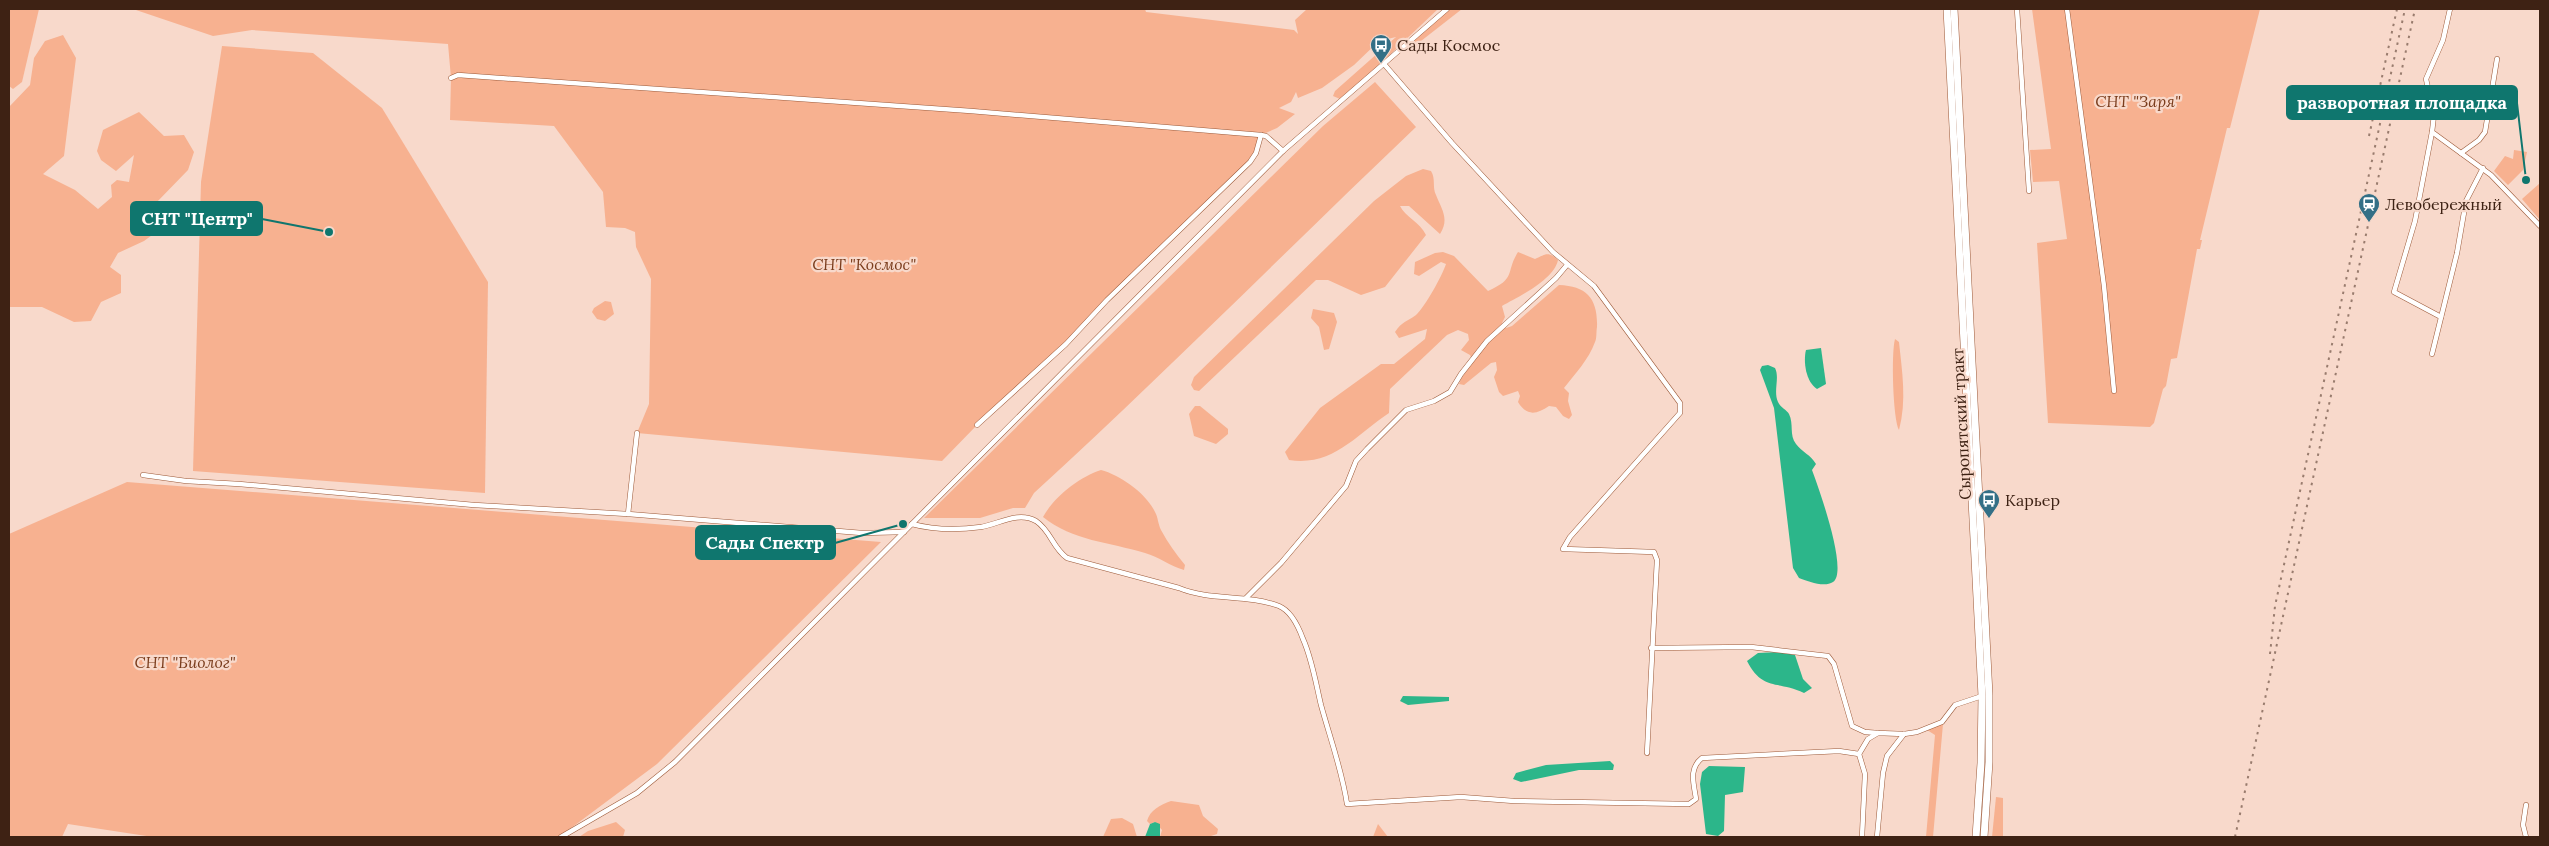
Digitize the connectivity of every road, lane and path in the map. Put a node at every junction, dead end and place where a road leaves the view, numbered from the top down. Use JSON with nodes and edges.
{"nodes":[{"id":1,"x":1447,"y":9,"type":"edge"},
{"id":2,"x":1947,"y":9,"type":"edge"},
{"id":3,"x":1954,"y":9,"type":"edge"},
{"id":4,"x":2017,"y":9,"type":"edge"},
{"id":5,"x":2067,"y":9,"type":"edge"},
{"id":6,"x":2450,"y":9,"type":"edge"},
{"id":7,"x":2497,"y":59,"type":"dead end"},
{"id":8,"x":1384,"y":64,"type":"junction"},
{"id":9,"x":451,"y":78,"type":"dead end"},
{"id":10,"x":2432,"y":132,"type":"junction"},
{"id":11,"x":1261,"y":135,"type":"junction"},
{"id":12,"x":1283,"y":152,"type":"junction"},
{"id":13,"x":2461,"y":154,"type":"junction"},
{"id":14,"x":2483,"y":168,"type":"junction"},
{"id":15,"x":2029,"y":191,"type":"dead end"},
{"id":16,"x":2540,"y":226,"type":"edge"},
{"id":17,"x":1567,"y":265,"type":"junction"},
{"id":18,"x":2441,"y":317,"type":"junction"},
{"id":19,"x":2432,"y":354,"type":"dead end"},
{"id":20,"x":2114,"y":391,"type":"dead end"},
{"id":21,"x":977,"y":425,"type":"dead end"},
{"id":22,"x":637,"y":433,"type":"dead end"},
{"id":23,"x":143,"y":475,"type":"dead end"},
{"id":24,"x":628,"y":514,"type":"junction"},
{"id":25,"x":912,"y":524,"type":"junction"},
{"id":26,"x":904,"y":532,"type":"junction"},
{"id":27,"x":1246,"y":598,"type":"junction"},
{"id":28,"x":1651,"y":648,"type":"junction"},
{"id":29,"x":1982,"y":696,"type":"junction"},
{"id":30,"x":1878,"y":733,"type":"junction"},
{"id":31,"x":1904,"y":734,"type":"junction"},
{"id":32,"x":1647,"y":753,"type":"dead end"},
{"id":33,"x":1859,"y":754,"type":"junction"},
{"id":34,"x":2526,"y":805,"type":"dead end"},
{"id":35,"x":561,"y":837,"type":"edge"},
{"id":36,"x":1862,"y":837,"type":"edge"},
{"id":37,"x":1877,"y":837,"type":"edge"},
{"id":38,"x":1976,"y":837,"type":"edge"},
{"id":39,"x":1984,"y":837,"type":"edge"},
{"id":40,"x":2526,"y":837,"type":"edge"}],
"edges":[{"from":1,"to":8,"type":"street"},
{"from":2,"to":29,"type":"main road","name":"Сыропятский тракт"},
{"from":3,"to":39,"type":"main road","name":"Сыропятский тракт"},
{"from":4,"to":15,"type":"street"},
{"from":5,"to":20,"type":"street"},
{"from":6,"to":10,"type":"street"},
{"from":7,"to":13,"type":"street"},
{"from":8,"to":12,"type":"street"},
{"from":8,"to":17,"type":"street"},
{"from":9,"to":11,"type":"street"},
{"from":10,"to":13,"type":"street"},
{"from":10,"to":18,"type":"street"},
{"from":11,"to":12,"type":"street"},
{"from":11,"to":21,"type":"street"},
{"from":12,"to":25,"type":"street"},
{"from":13,"to":14,"type":"street"},
{"from":14,"to":16,"type":"street"},
{"from":14,"to":18,"type":"street"},
{"from":17,"to":27,"type":"street"},
{"from":17,"to":28,"type":"street"},
{"from":18,"to":19,"type":"street"},
{"from":22,"to":24,"type":"street"},
{"from":23,"to":24,"type":"street"},
{"from":24,"to":26,"type":"street"},
{"from":25,"to":26,"type":"street"},
{"from":25,"to":27,"type":"street"},
{"from":26,"to":35,"type":"street"},
{"from":27,"to":33,"type":"street"},
{"from":28,"to":30,"type":"street"},
{"from":28,"to":32,"type":"street"},
{"from":29,"to":31,"type":"street"},
{"from":29,"to":38,"type":"main road","name":"Сыропятский тракт"},
{"from":30,"to":31,"type":"street"},
{"from":30,"to":33,"type":"street"},
{"from":31,"to":37,"type":"street"},
{"from":33,"to":36,"type":"street"},
{"from":34,"to":40,"type":"street"}]}
